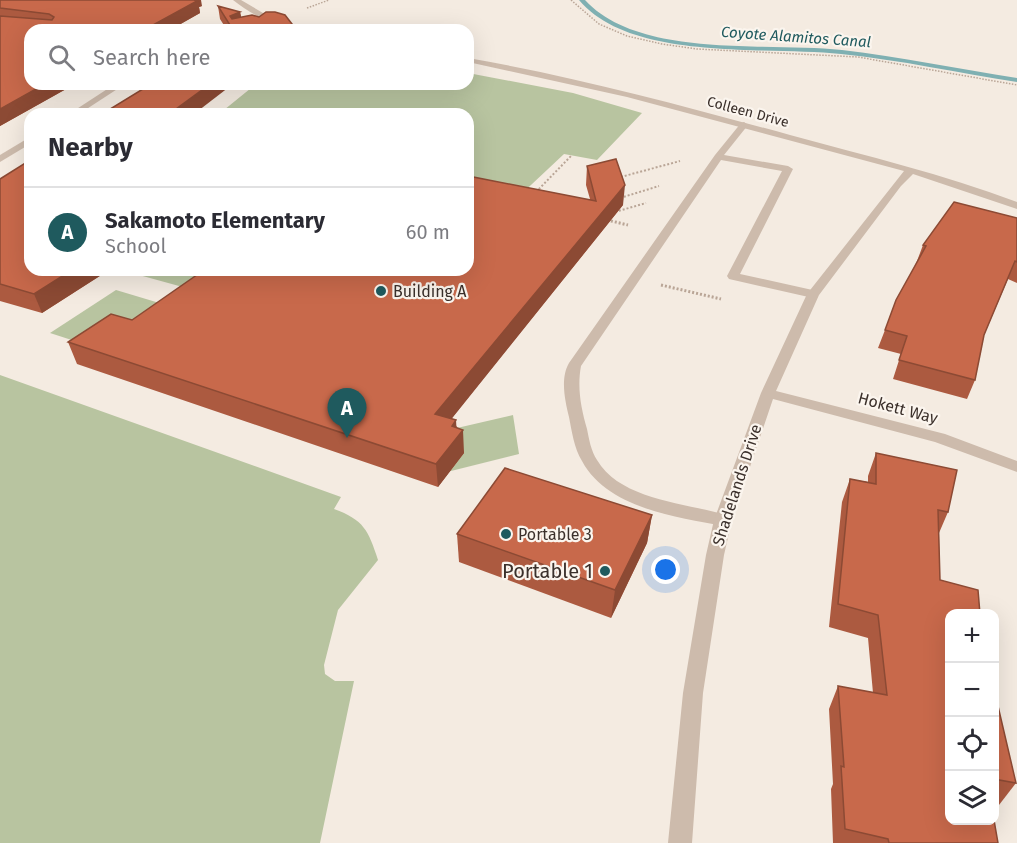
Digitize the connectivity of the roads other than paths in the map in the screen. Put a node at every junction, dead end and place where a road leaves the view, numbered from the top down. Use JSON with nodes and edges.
{"nodes":[{"id":1,"x":236,"y":0,"type":"edge"},
{"id":2,"x":273,"y":21,"type":"junction"},
{"id":3,"x":263,"y":23,"type":"edge"},
{"id":4,"x":283,"y":24,"type":"edge"},
{"id":5,"x":474,"y":61,"type":"edge"},
{"id":6,"x":111,"y":90,"type":"edge"},
{"id":7,"x":83,"y":108,"type":"edge"},
{"id":8,"x":744,"y":125,"type":"junction"},
{"id":9,"x":24,"y":144,"type":"edge"},
{"id":10,"x":718,"y":157,"type":"junction"},
{"id":11,"x":0,"y":159,"type":"edge"},
{"id":12,"x":910,"y":171,"type":"junction"},
{"id":13,"x":1017,"y":206,"type":"edge"},
{"id":14,"x":813,"y":294,"type":"junction"},
{"id":15,"x":768,"y":393,"type":"junction"},
{"id":16,"x":1017,"y":466,"type":"edge"},
{"id":17,"x":723,"y":520,"type":"junction"},
{"id":18,"x":680,"y":843,"type":"edge"}],
"edges":[{"from":1,"to":2,"type":"street"},
{"from":2,"to":3,"type":"street"},
{"from":2,"to":4,"type":"street"},
{"from":5,"to":8,"type":"street","name":"Colleen Drive"},
{"from":6,"to":7,"type":"street"},
{"from":8,"to":10,"type":"street"},
{"from":8,"to":12,"type":"street","name":"Colleen Drive"},
{"from":9,"to":11,"type":"street"},
{"from":10,"to":14,"type":"street"},
{"from":10,"to":17,"type":"street"},
{"from":12,"to":13,"type":"street","name":"Colleen Drive"},
{"from":12,"to":14,"type":"street","name":"Shadelands Drive"},
{"from":14,"to":15,"type":"street","name":"Shadelands Drive"},
{"from":15,"to":16,"type":"street","name":"Hokett Way"},
{"from":15,"to":17,"type":"street","name":"Shadelands Drive"},
{"from":17,"to":18,"type":"street","name":"Shadelands Drive"}]}
